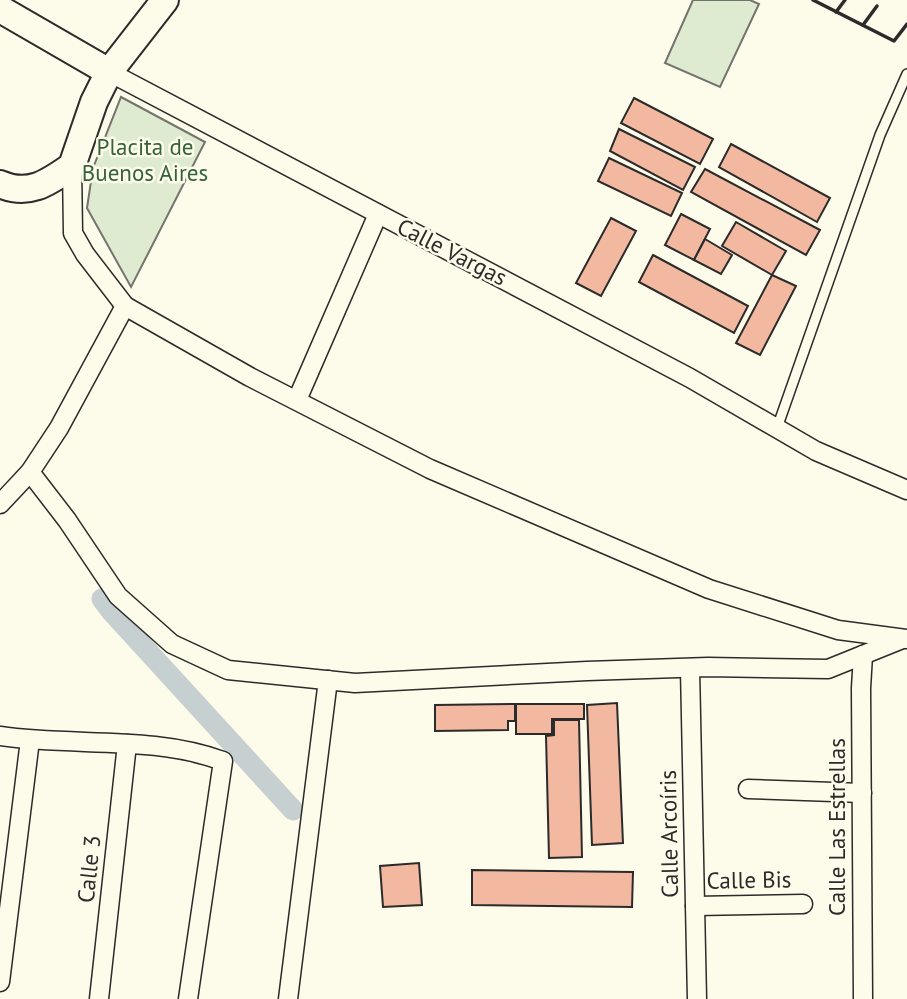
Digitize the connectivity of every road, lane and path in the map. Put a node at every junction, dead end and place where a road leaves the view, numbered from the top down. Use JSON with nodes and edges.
{"nodes":[{"id":1,"x":165,"y":0,"type":"edge"},
{"id":2,"x":0,"y":9,"type":"edge"},
{"id":3,"x":109,"y":72,"type":"junction"},
{"id":4,"x":907,"y":74,"type":"edge"},
{"id":5,"x":72,"y":166,"type":"junction"},
{"id":6,"x":0,"y":184,"type":"edge"},
{"id":7,"x":378,"y":214,"type":"junction"},
{"id":8,"x":125,"y":306,"type":"junction"},
{"id":9,"x":297,"y":400,"type":"junction"},
{"id":10,"x":777,"y":428,"type":"junction"},
{"id":11,"x":30,"y":472,"type":"junction"},
{"id":12,"x":907,"y":490,"type":"edge"},
{"id":13,"x":0,"y":504,"type":"edge"},
{"id":14,"x":905,"y":639,"type":"edge"},
{"id":15,"x":863,"y":655,"type":"junction"},
{"id":16,"x":690,"y":668,"type":"junction"},
{"id":17,"x":328,"y":680,"type":"junction"},
{"id":18,"x":0,"y":736,"type":"edge"},
{"id":19,"x":30,"y":740,"type":"junction"},
{"id":20,"x":127,"y":744,"type":"junction"},
{"id":21,"x":748,"y":789,"type":"dead end"},
{"id":22,"x":862,"y":793,"type":"junction"},
{"id":23,"x":803,"y":904,"type":"dead end"},
{"id":24,"x":695,"y":906,"type":"junction"},
{"id":25,"x":0,"y":982,"type":"edge"},
{"id":26,"x":99,"y":999,"type":"edge"},
{"id":27,"x":188,"y":999,"type":"edge"},
{"id":28,"x":288,"y":999,"type":"edge"},
{"id":29,"x":697,"y":999,"type":"edge"},
{"id":30,"x":863,"y":999,"type":"edge"}],
"edges":[{"from":1,"to":3,"type":"street"},
{"from":2,"to":3,"type":"street","name":"Calle Vargas"},
{"from":3,"to":5,"type":"street"},
{"from":3,"to":7,"type":"street","name":"Calle Vargas"},
{"from":4,"to":10,"type":"lane"},
{"from":5,"to":6,"type":"street"},
{"from":5,"to":8,"type":"street"},
{"from":7,"to":9,"type":"street"},
{"from":7,"to":10,"type":"street","name":"Calle Vargas"},
{"from":8,"to":9,"type":"street"},
{"from":8,"to":11,"type":"street"},
{"from":9,"to":14,"type":"street"},
{"from":10,"to":12,"type":"street","name":"Calle Vargas"},
{"from":11,"to":13,"type":"street"},
{"from":11,"to":17,"type":"street"},
{"from":14,"to":15,"type":"street"},
{"from":15,"to":16,"type":"street"},
{"from":15,"to":22,"type":"street","name":"Calle Las Estrellas"},
{"from":16,"to":17,"type":"street"},
{"from":16,"to":24,"type":"street","name":"Calle Arcoíris"},
{"from":17,"to":28,"type":"street"},
{"from":18,"to":19,"type":"street"},
{"from":19,"to":20,"type":"street"},
{"from":19,"to":25,"type":"street"},
{"from":20,"to":26,"type":"street","name":"Calle 3"},
{"from":20,"to":27,"type":"street"},
{"from":21,"to":22,"type":"street"},
{"from":22,"to":30,"type":"street","name":"Calle Las Estrellas"},
{"from":23,"to":24,"type":"street","name":"Calle Bis"},
{"from":24,"to":29,"type":"street","name":"Calle Arcoíris"}]}
